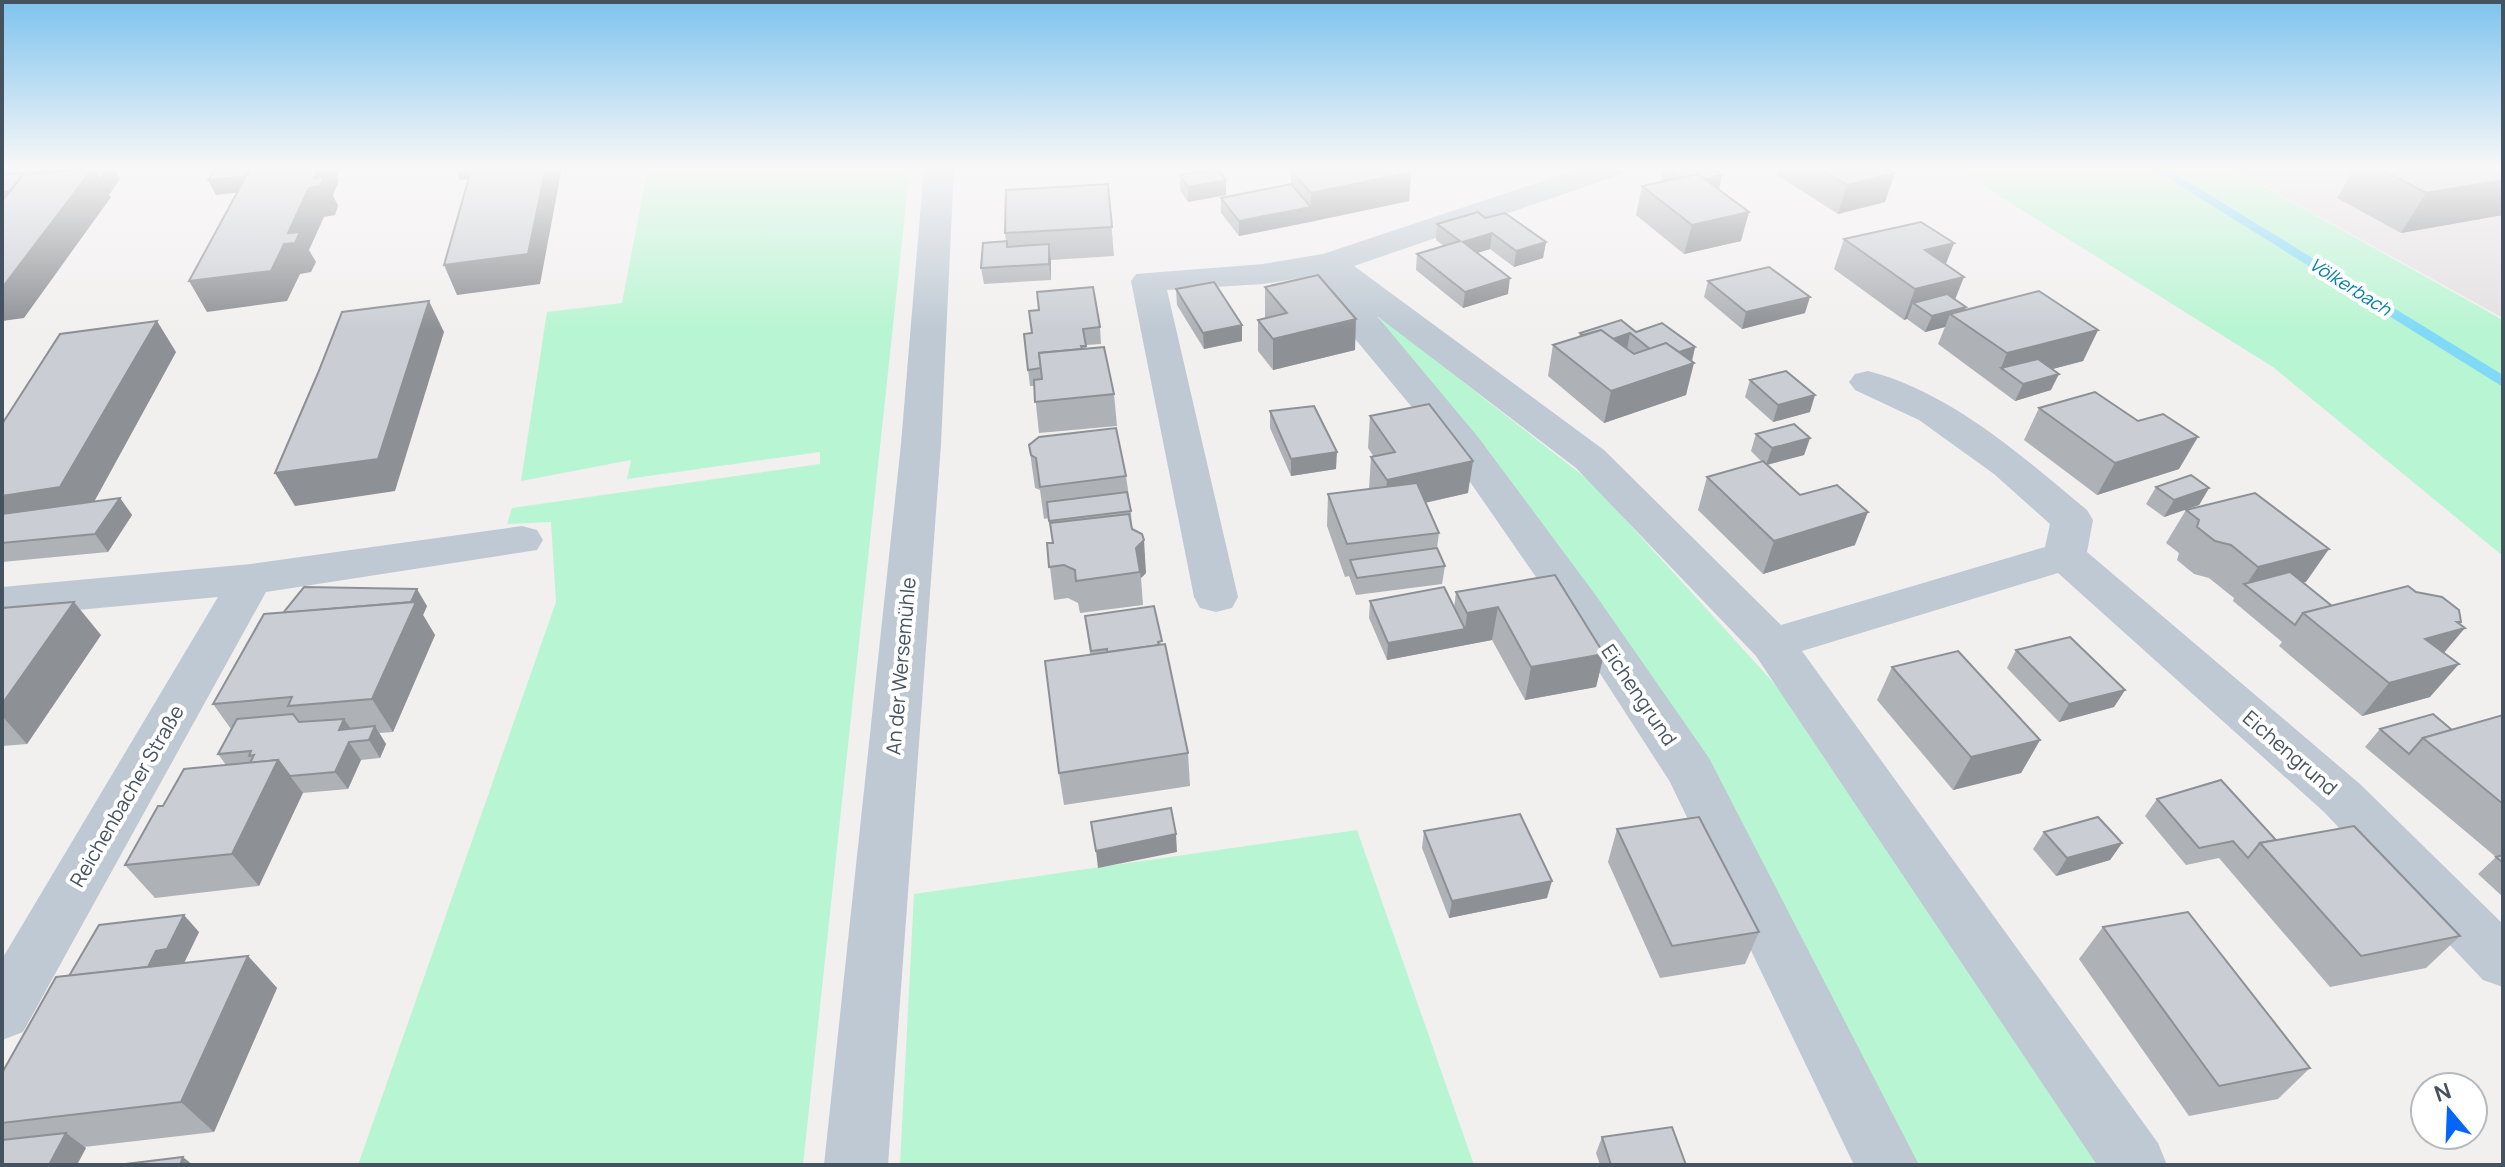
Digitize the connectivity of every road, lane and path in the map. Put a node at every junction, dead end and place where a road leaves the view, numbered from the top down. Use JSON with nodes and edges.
{"nodes":[{"id":1,"x":935,"y":221,"type":"edge"},
{"id":2,"x":1452,"y":221,"type":"edge"},
{"id":3,"x":1329,"y":263,"type":"junction"},
{"id":4,"x":1868,"y":382,"type":"dead end"},
{"id":5,"x":522,"y":540,"type":"dead end"},
{"id":6,"x":2065,"y":556,"type":"junction"},
{"id":7,"x":251,"y":579,"type":"junction"},
{"id":8,"x":1216,"y":597,"type":"dead end"},
{"id":9,"x":2,"y":602,"type":"edge"},
{"id":10,"x":1772,"y":644,"type":"junction"},
{"id":11,"x":2503,"y":962,"type":"edge"},
{"id":12,"x":2,"y":1013,"type":"edge"},
{"id":13,"x":856,"y":1165,"type":"edge"},
{"id":14,"x":1887,"y":1165,"type":"edge"},
{"id":15,"x":2135,"y":1165,"type":"edge"}],
"edges":[{"from":1,"to":13,"type":"street","name":"An der Wersemühle"},
{"from":2,"to":3,"type":"street"},
{"from":3,"to":8,"type":"street"},
{"from":3,"to":10,"type":"street"},
{"from":3,"to":14,"type":"street","name":"Eichengrund"},
{"from":4,"to":6,"type":"street"},
{"from":5,"to":7,"type":"street"},
{"from":6,"to":10,"type":"street"},
{"from":6,"to":11,"type":"street","name":"Eichengrund"},
{"from":7,"to":9,"type":"street"},
{"from":7,"to":12,"type":"street","name":"Reichenbacher Straße"},
{"from":10,"to":15,"type":"street"}]}
